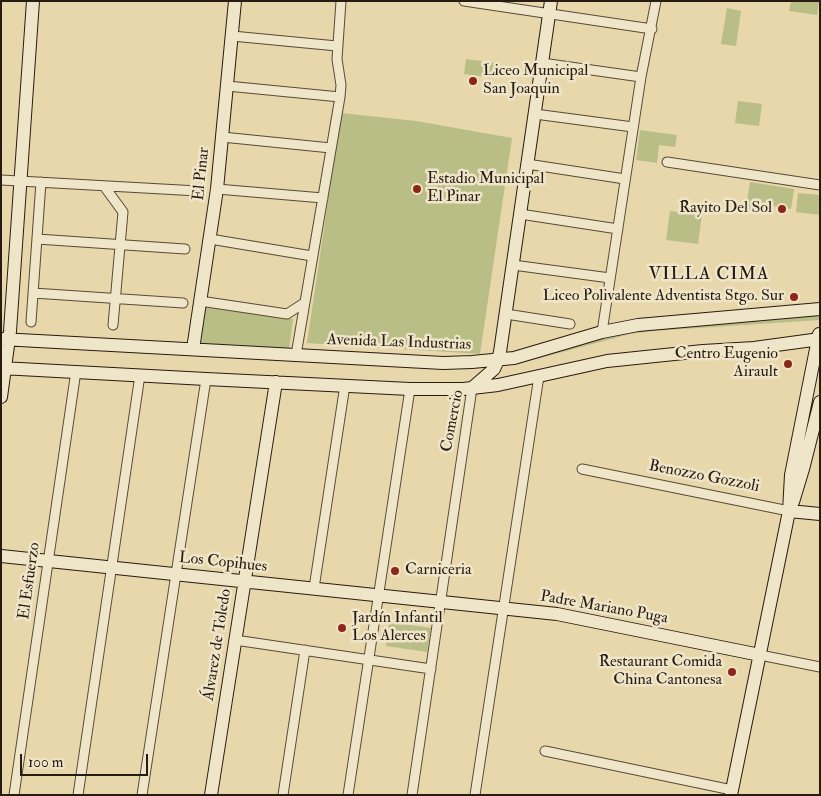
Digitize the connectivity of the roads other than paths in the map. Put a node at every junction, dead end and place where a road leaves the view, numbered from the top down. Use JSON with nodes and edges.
{"nodes":[{"id":1,"x":33,"y":1,"type":"edge"},
{"id":2,"x":235,"y":1,"type":"edge"},
{"id":3,"x":341,"y":1,"type":"edge"},
{"id":4,"x":464,"y":1,"type":"edge"},
{"id":5,"x":656,"y":1,"type":"edge"},
{"id":6,"x":550,"y":8,"type":"edge"},
{"id":7,"x":652,"y":29,"type":"junction"},
{"id":8,"x":232,"y":36,"type":"junction"},
{"id":9,"x":337,"y":46,"type":"junction"},
{"id":10,"x":542,"y":63,"type":"junction"},
{"id":11,"x":641,"y":78,"type":"junction"},
{"id":12,"x":227,"y":86,"type":"junction"},
{"id":13,"x":340,"y":97,"type":"junction"},
{"id":14,"x":535,"y":114,"type":"junction"},
{"id":15,"x":633,"y":128,"type":"junction"},
{"id":16,"x":222,"y":137,"type":"junction"},
{"id":17,"x":332,"y":148,"type":"junction"},
{"id":18,"x":667,"y":162,"type":"dead end"},
{"id":19,"x":528,"y":164,"type":"junction"},
{"id":20,"x":625,"y":178,"type":"junction"},
{"id":21,"x":1,"y":180,"type":"edge"},
{"id":22,"x":20,"y":181,"type":"junction"},
{"id":23,"x":41,"y":182,"type":"junction"},
{"id":24,"x":820,"y":185,"type":"edge"},
{"id":25,"x":104,"y":186,"type":"junction"},
{"id":26,"x":217,"y":188,"type":"junction"},
{"id":27,"x":198,"y":191,"type":"dead end"},
{"id":28,"x":323,"y":198,"type":"junction"},
{"id":29,"x":520,"y":214,"type":"junction"},
{"id":30,"x":618,"y":229,"type":"junction"},
{"id":31,"x":210,"y":238,"type":"junction"},
{"id":32,"x":37,"y":239,"type":"junction"},
{"id":33,"x":120,"y":245,"type":"junction"},
{"id":34,"x":185,"y":249,"type":"dead end"},
{"id":35,"x":312,"y":256,"type":"junction"},
{"id":36,"x":513,"y":265,"type":"junction"},
{"id":37,"x":610,"y":278,"type":"junction"},
{"id":38,"x":33,"y":293,"type":"junction"},
{"id":39,"x":116,"y":299,"type":"junction"},
{"id":40,"x":200,"y":301,"type":"junction"},
{"id":41,"x":304,"y":303,"type":"junction"},
{"id":42,"x":183,"y":304,"type":"dead end"},
{"id":43,"x":820,"y":309,"type":"edge"},
{"id":44,"x":506,"y":314,"type":"junction"},
{"id":45,"x":31,"y":322,"type":"dead end"},
{"id":46,"x":570,"y":324,"type":"dead end"},
{"id":47,"x":113,"y":325,"type":"dead end"},
{"id":48,"x":602,"y":332,"type":"junction"},
{"id":49,"x":819,"y":337,"type":"edge"},
{"id":50,"x":5,"y":339,"type":"edge"},
{"id":51,"x":193,"y":349,"type":"junction"},
{"id":52,"x":296,"y":355,"type":"junction"},
{"id":53,"x":498,"y":360,"type":"junction"},
{"id":54,"x":3,"y":368,"type":"edge"},
{"id":55,"x":76,"y":371,"type":"junction"},
{"id":56,"x":140,"y":376,"type":"junction"},
{"id":57,"x":539,"y":376,"type":"junction"},
{"id":58,"x":206,"y":379,"type":"junction"},
{"id":59,"x":276,"y":382,"type":"junction"},
{"id":60,"x":345,"y":385,"type":"junction"},
{"id":61,"x":410,"y":388,"type":"junction"},
{"id":62,"x":472,"y":388,"type":"junction"},
{"id":63,"x":1,"y":397,"type":"edge"},
{"id":64,"x":820,"y":402,"type":"edge"},
{"id":65,"x":582,"y":469,"type":"dead end"},
{"id":66,"x":789,"y":511,"type":"junction"},
{"id":67,"x":820,"y":514,"type":"edge"},
{"id":68,"x":1,"y":556,"type":"edge"},
{"id":69,"x":48,"y":561,"type":"junction"},
{"id":70,"x":112,"y":568,"type":"junction"},
{"id":71,"x":176,"y":574,"type":"junction"},
{"id":72,"x":244,"y":581,"type":"junction"},
{"id":73,"x":314,"y":588,"type":"junction"},
{"id":74,"x":379,"y":595,"type":"junction"},
{"id":75,"x":441,"y":601,"type":"junction"},
{"id":76,"x":503,"y":608,"type":"junction"},
{"id":77,"x":236,"y":640,"type":"junction"},
{"id":78,"x":305,"y":650,"type":"junction"},
{"id":79,"x":760,"y":655,"type":"junction"},
{"id":80,"x":369,"y":660,"type":"junction"},
{"id":81,"x":820,"y":667,"type":"edge"},
{"id":82,"x":431,"y":669,"type":"junction"},
{"id":83,"x":545,"y":752,"type":"dead end"},
{"id":84,"x":732,"y":792,"type":"edge"},
{"id":85,"x":14,"y":795,"type":"edge"},
{"id":86,"x":78,"y":795,"type":"edge"},
{"id":87,"x":142,"y":795,"type":"edge"},
{"id":88,"x":211,"y":795,"type":"edge"},
{"id":89,"x":283,"y":795,"type":"edge"},
{"id":90,"x":348,"y":795,"type":"edge"},
{"id":91,"x":412,"y":795,"type":"edge"},
{"id":92,"x":475,"y":795,"type":"edge"}],
"edges":[{"from":1,"to":22,"type":"street"},
{"from":2,"to":8,"type":"street","name":"El Pinar"},
{"from":3,"to":9,"type":"street"},
{"from":4,"to":6,"type":"street"},
{"from":5,"to":7,"type":"street"},
{"from":6,"to":7,"type":"street"},
{"from":6,"to":10,"type":"street","name":"Comercio"},
{"from":7,"to":11,"type":"street"},
{"from":8,"to":9,"type":"street"},
{"from":8,"to":12,"type":"street","name":"El Pinar"},
{"from":9,"to":13,"type":"street"},
{"from":10,"to":11,"type":"street"},
{"from":10,"to":14,"type":"street","name":"Comercio"},
{"from":11,"to":15,"type":"street"},
{"from":12,"to":13,"type":"street"},
{"from":12,"to":16,"type":"street","name":"El Pinar"},
{"from":13,"to":17,"type":"street"},
{"from":14,"to":15,"type":"street"},
{"from":14,"to":19,"type":"street","name":"Comercio"},
{"from":15,"to":20,"type":"street"},
{"from":16,"to":17,"type":"street"},
{"from":16,"to":26,"type":"street","name":"El Pinar"},
{"from":17,"to":28,"type":"street"},
{"from":18,"to":24,"type":"street"},
{"from":19,"to":20,"type":"street"},
{"from":19,"to":29,"type":"street","name":"Comercio"},
{"from":20,"to":30,"type":"street"},
{"from":21,"to":22,"type":"street"},
{"from":22,"to":23,"type":"street"},
{"from":22,"to":50,"type":"street"},
{"from":23,"to":25,"type":"street"},
{"from":23,"to":32,"type":"street"},
{"from":25,"to":27,"type":"street"},
{"from":25,"to":33,"type":"street"},
{"from":26,"to":28,"type":"street"},
{"from":26,"to":31,"type":"street","name":"El Pinar"},
{"from":28,"to":35,"type":"street"},
{"from":29,"to":30,"type":"street"},
{"from":29,"to":36,"type":"street","name":"Comercio"},
{"from":30,"to":37,"type":"street"},
{"from":31,"to":35,"type":"street"},
{"from":31,"to":40,"type":"street","name":"El Pinar"},
{"from":32,"to":33,"type":"street"},
{"from":32,"to":38,"type":"street"},
{"from":33,"to":34,"type":"street"},
{"from":33,"to":39,"type":"street"},
{"from":35,"to":41,"type":"street"},
{"from":36,"to":37,"type":"street"},
{"from":36,"to":44,"type":"street","name":"Comercio"},
{"from":37,"to":48,"type":"street"},
{"from":38,"to":39,"type":"street"},
{"from":38,"to":45,"type":"street"},
{"from":39,"to":42,"type":"street"},
{"from":39,"to":47,"type":"street"},
{"from":40,"to":41,"type":"street"},
{"from":40,"to":51,"type":"street","name":"El Pinar"},
{"from":41,"to":52,"type":"street"},
{"from":43,"to":48,"type":"street","name":"Avenida Las Industrias"},
{"from":44,"to":46,"type":"street"},
{"from":44,"to":53,"type":"street","name":"Comercio"},
{"from":48,"to":53,"type":"street","name":"Avenida Las Industrias"},
{"from":49,"to":57,"type":"street"},
{"from":49,"to":66,"type":"street"},
{"from":50,"to":51,"type":"street","name":"Avenida Las Industrias"},
{"from":50,"to":54,"type":"street"},
{"from":51,"to":52,"type":"street","name":"Avenida Las Industrias"},
{"from":52,"to":53,"type":"street","name":"Avenida Las Industrias"},
{"from":53,"to":62,"type":"street","name":"Comercio"},
{"from":54,"to":55,"type":"street"},
{"from":54,"to":63,"type":"street"},
{"from":55,"to":56,"type":"street"},
{"from":55,"to":69,"type":"street","name":"El Esfuerzo"},
{"from":56,"to":58,"type":"street"},
{"from":56,"to":70,"type":"street"},
{"from":57,"to":62,"type":"street"},
{"from":57,"to":76,"type":"street"},
{"from":58,"to":59,"type":"street"},
{"from":58,"to":71,"type":"street"},
{"from":59,"to":60,"type":"street"},
{"from":59,"to":72,"type":"street","name":"Álvarez de Toledo"},
{"from":60,"to":61,"type":"street"},
{"from":60,"to":73,"type":"street"},
{"from":61,"to":62,"type":"street"},
{"from":61,"to":74,"type":"street"},
{"from":62,"to":75,"type":"street","name":"Comercio"},
{"from":64,"to":66,"type":"street"},
{"from":65,"to":66,"type":"street","name":"Benozzo Gozzoli"},
{"from":66,"to":67,"type":"street","name":"Benozzo Gozzoli"},
{"from":66,"to":79,"type":"street"},
{"from":68,"to":69,"type":"street","name":"Los Copihues"},
{"from":69,"to":70,"type":"street","name":"Los Copihues"},
{"from":69,"to":85,"type":"street","name":"El Esfuerzo"},
{"from":70,"to":71,"type":"street","name":"Los Copihues"},
{"from":70,"to":86,"type":"street"},
{"from":71,"to":72,"type":"street","name":"Los Copihues"},
{"from":71,"to":87,"type":"street"},
{"from":72,"to":73,"type":"street","name":"Los Copihues"},
{"from":72,"to":77,"type":"street","name":"Álvarez de Toledo"},
{"from":73,"to":74,"type":"street","name":"Los Copihues"},
{"from":74,"to":75,"type":"street","name":"Los Copihues"},
{"from":74,"to":80,"type":"street"},
{"from":75,"to":76,"type":"street","name":"Padre Mariano Puga"},
{"from":75,"to":82,"type":"street","name":"Comercio"},
{"from":76,"to":79,"type":"street","name":"Padre Mariano Puga"},
{"from":76,"to":92,"type":"street"},
{"from":77,"to":78,"type":"street"},
{"from":77,"to":88,"type":"street","name":"Álvarez de Toledo"},
{"from":78,"to":80,"type":"street"},
{"from":78,"to":89,"type":"street"},
{"from":79,"to":81,"type":"street"},
{"from":79,"to":84,"type":"street"},
{"from":80,"to":82,"type":"street"},
{"from":80,"to":90,"type":"street"},
{"from":82,"to":91,"type":"street","name":"Comercio"},
{"from":83,"to":84,"type":"street"}]}
